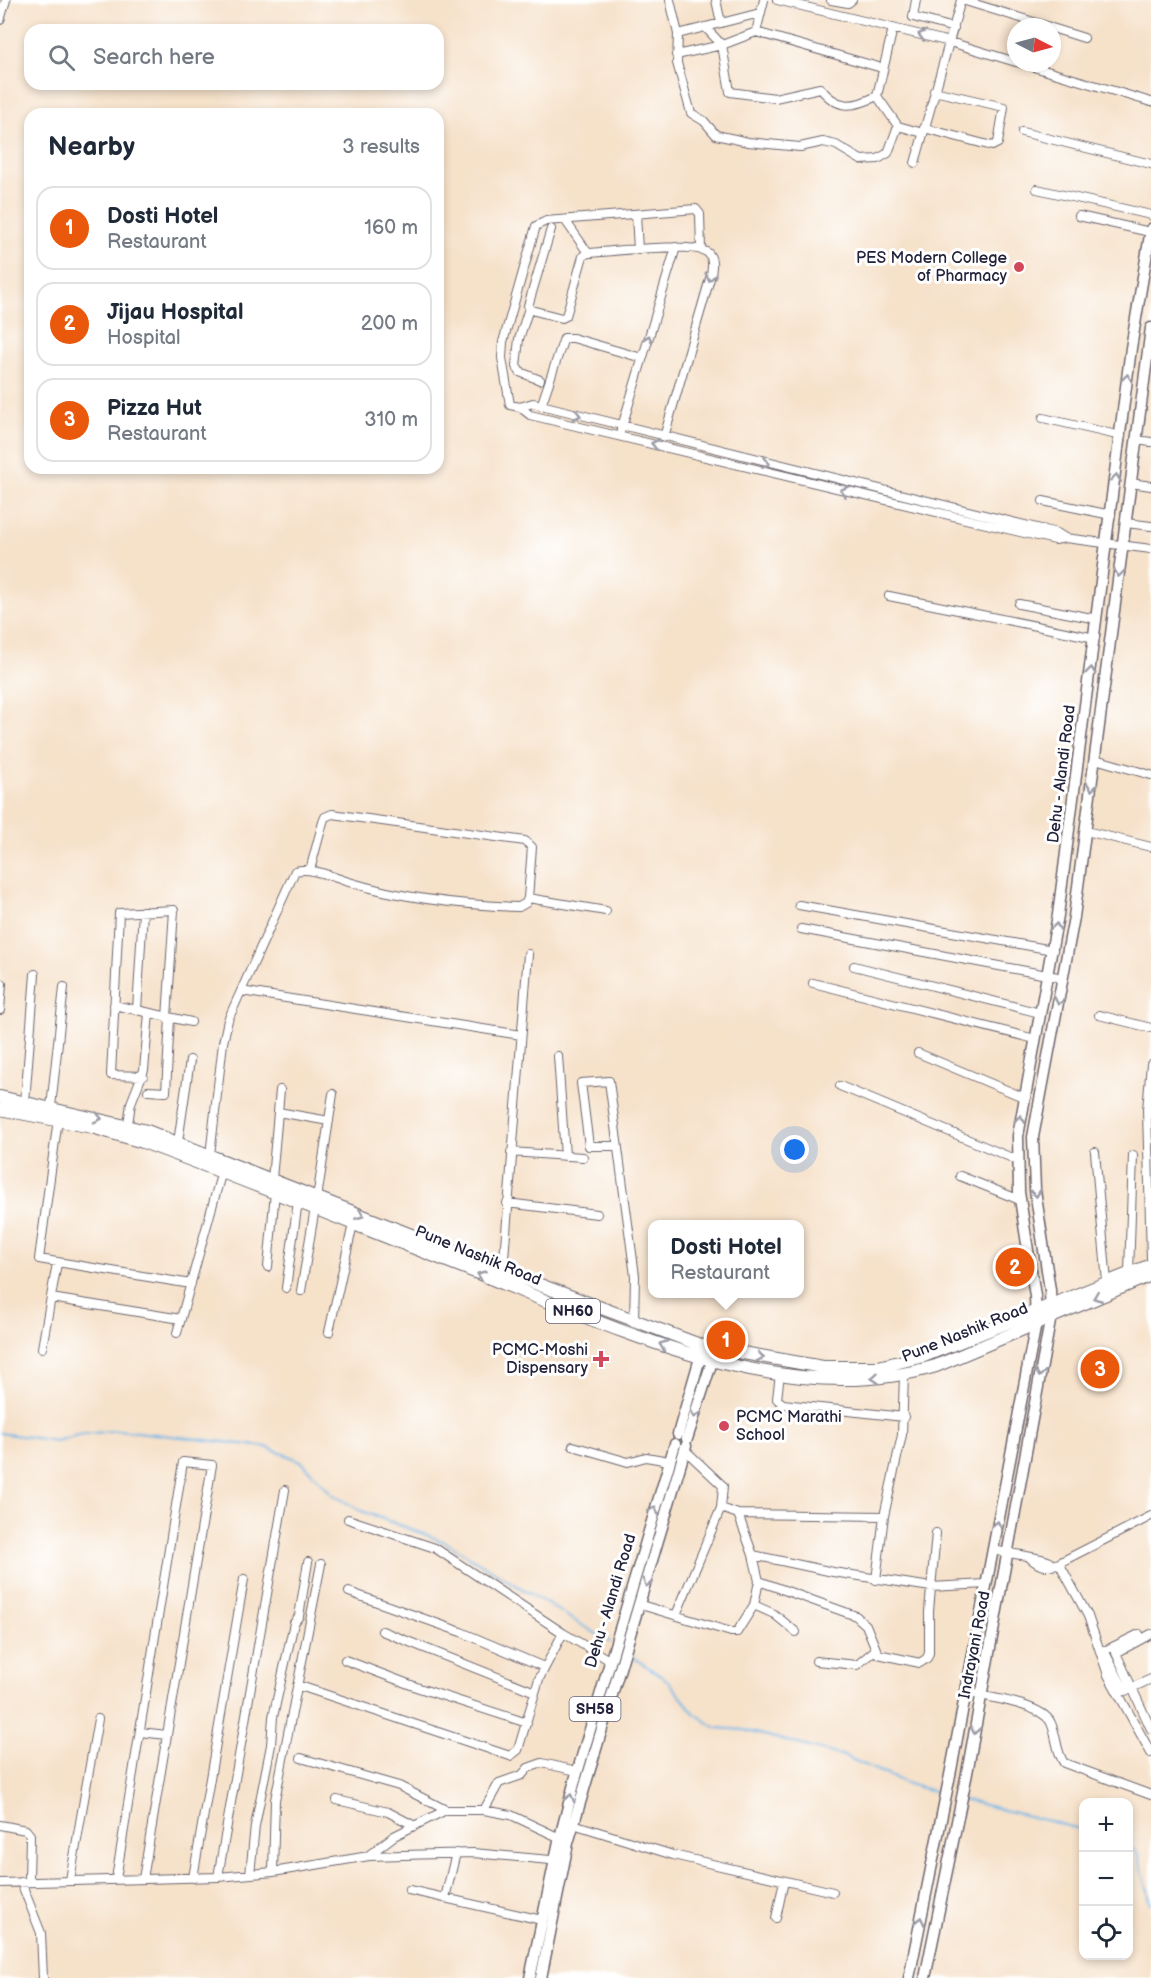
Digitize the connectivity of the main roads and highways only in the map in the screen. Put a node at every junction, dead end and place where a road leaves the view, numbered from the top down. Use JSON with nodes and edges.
{"nodes":[{"id":1,"x":1151,"y":231,"type":"edge"},
{"id":2,"x":1151,"y":328,"type":"edge"},
{"id":3,"x":1149,"y":346,"type":"edge"},
{"id":4,"x":0,"y":1097,"type":"edge"},
{"id":5,"x":0,"y":1109,"type":"edge"},
{"id":6,"x":316,"y":1203,"type":"junction"},
{"id":7,"x":1151,"y":1265,"type":"edge"},
{"id":8,"x":1151,"y":1275,"type":"edge"},
{"id":9,"x":1051,"y":1310,"type":"junction"},
{"id":10,"x":1036,"y":1316,"type":"junction"},
{"id":11,"x":708,"y":1353,"type":"junction"},
{"id":12,"x":682,"y":1443,"type":"junction"},
{"id":13,"x":569,"y":1823,"type":"junction"},
{"id":14,"x":560,"y":1861,"type":"junction"},
{"id":15,"x":530,"y":1978,"type":"edge"},
{"id":16,"x":541,"y":1978,"type":"edge"},
{"id":17,"x":909,"y":1978,"type":"edge"},
{"id":18,"x":925,"y":1978,"type":"edge"}],
"edges":[{"from":10,"to":1,"type":"main road","name":"Dehu - Alandi Road","one_way":true},
{"from":2,"to":3,"type":"main road","name":"Dehu - Alandi Road"},
{"from":3,"to":9,"type":"main road","name":"Dehu - Alandi Road","one_way":true},
{"from":4,"to":6,"type":"highway","name":"Pune Nashik Road","number":"NH60","one_way":true},
{"from":5,"to":6,"type":"highway","name":"Pune Nashik Road","number":"NH60"},
{"from":6,"to":11,"type":"highway","name":"Pune Nashik Road","number":"NH60","one_way":true},
{"from":11,"to":6,"type":"highway","name":"Pune Nashik Road","number":"NH60","one_way":true},
{"from":7,"to":9,"type":"highway","name":"Pune Nashik Road","number":"NH60"},
{"from":8,"to":9,"type":"highway","name":"Pune Nashik Road","number":"NH60","one_way":true},
{"from":9,"to":10,"type":"highway","name":"Pune Nashik Road","number":"NH60"},
{"from":9,"to":18,"type":"main road","name":"Indrayani Road","one_way":true},
{"from":11,"to":10,"type":"highway","name":"Pune Nashik Road","number":"NH60","one_way":true},
{"from":10,"to":11,"type":"highway","name":"Pune Nashik Road","number":"NH60","one_way":true},
{"from":17,"to":10,"type":"main road","name":"Indrayani Road","one_way":true},
{"from":11,"to":12,"type":"main road","name":"Dehu - Alandi Road","number":"SH58"},
{"from":12,"to":13,"type":"main road","name":"Dehu - Alandi Road","number":"SH58","one_way":true},
{"from":13,"to":12,"type":"main road","name":"Dehu - Alandi Road","number":"SH58","one_way":true},
{"from":13,"to":14,"type":"main road","name":"Dehu - Alandi Road","number":"SH58"},
{"from":13,"to":14,"type":"main road","name":"Dehu - Alandi Road","number":"SH58"},
{"from":14,"to":15,"type":"main road","name":"Dehu - Alandi Road","number":"SH58"},
{"from":14,"to":16,"type":"main road","name":"Dehu - Alandi Road","number":"SH58"}]}
